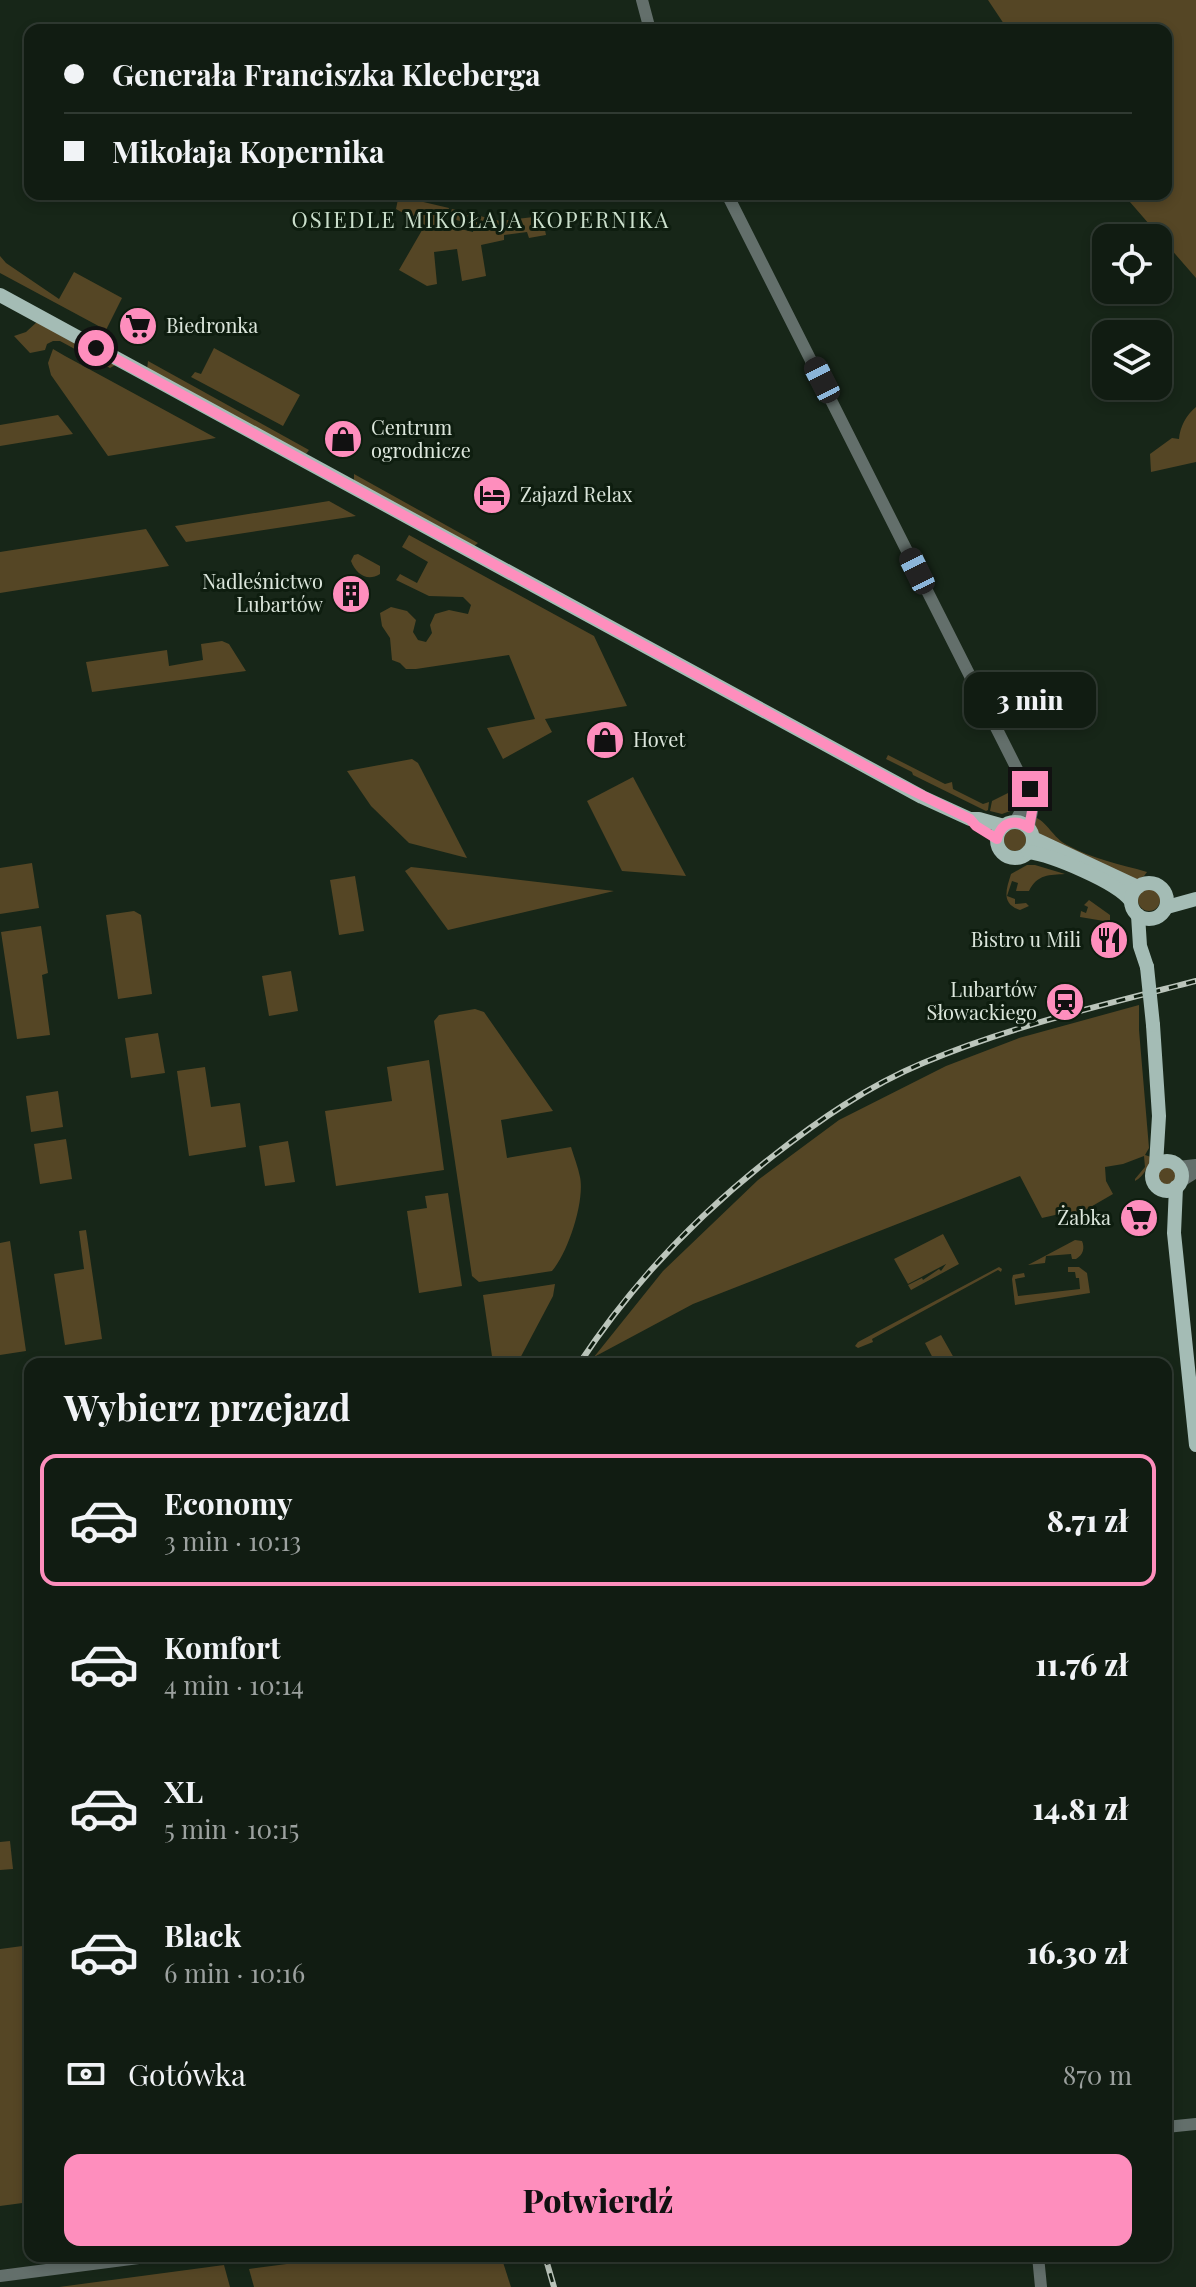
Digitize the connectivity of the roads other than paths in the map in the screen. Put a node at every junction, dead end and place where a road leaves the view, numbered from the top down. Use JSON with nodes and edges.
{"nodes":[{"id":1,"x":642,"y":0,"type":"edge"},
{"id":2,"x":648,"y":24,"type":"edge"},
{"id":3,"x":730,"y":200,"type":"edge"},
{"id":4,"x":0,"y":295,"type":"edge"},
{"id":5,"x":1018,"y":834,"type":"junction"},
{"id":6,"x":1134,"y":894,"type":"junction"},
{"id":7,"x":1196,"y":897,"type":"edge"},
{"id":8,"x":1166,"y":900,"type":"junction"},
{"id":9,"x":1138,"y":915,"type":"junction"},
{"id":10,"x":1154,"y":918,"type":"junction"},
{"id":11,"x":1146,"y":964,"type":"junction"},
{"id":12,"x":1159,"y":1116,"type":"junction"},
{"id":13,"x":1156,"y":1165,"type":"junction"},
{"id":14,"x":1196,"y":1165,"type":"edge"},
{"id":15,"x":1196,"y":1172,"type":"edge"},
{"id":16,"x":1174,"y":1178,"type":"junction"},
{"id":17,"x":1196,"y":1445,"type":"edge"},
{"id":18,"x":1196,"y":2124,"type":"edge"},
{"id":19,"x":1172,"y":2126,"type":"edge"},
{"id":20,"x":108,"y":2262,"type":"edge"},
{"id":21,"x":1039,"y":2262,"type":"edge"},
{"id":22,"x":0,"y":2276,"type":"edge"},
{"id":23,"x":1041,"y":2287,"type":"edge"}],
"edges":[{"from":1,"to":2,"type":"street"},
{"from":3,"to":5,"type":"street"},
{"from":4,"to":5,"type":"main road"},
{"from":5,"to":6,"type":"main road"},
{"from":6,"to":8,"type":"main road"},
{"from":6,"to":9,"type":"main road"},
{"from":7,"to":8,"type":"main road"},
{"from":8,"to":10,"type":"main road"},
{"from":9,"to":10,"type":"main road"},
{"from":9,"to":11,"type":"main road"},
{"from":10,"to":11,"type":"main road"},
{"from":11,"to":12,"type":"main road","bridge":true},
{"from":12,"to":13,"type":"main road"},
{"from":12,"to":16,"type":"main road"},
{"from":13,"to":16,"type":"main road"},
{"from":13,"to":16,"type":"main road"},
{"from":14,"to":16,"type":"street"},
{"from":15,"to":16,"type":"street"},
{"from":16,"to":17,"type":"main road"},
{"from":18,"to":19,"type":"street"},
{"from":20,"to":22,"type":"street"},
{"from":21,"to":23,"type":"street"}]}
